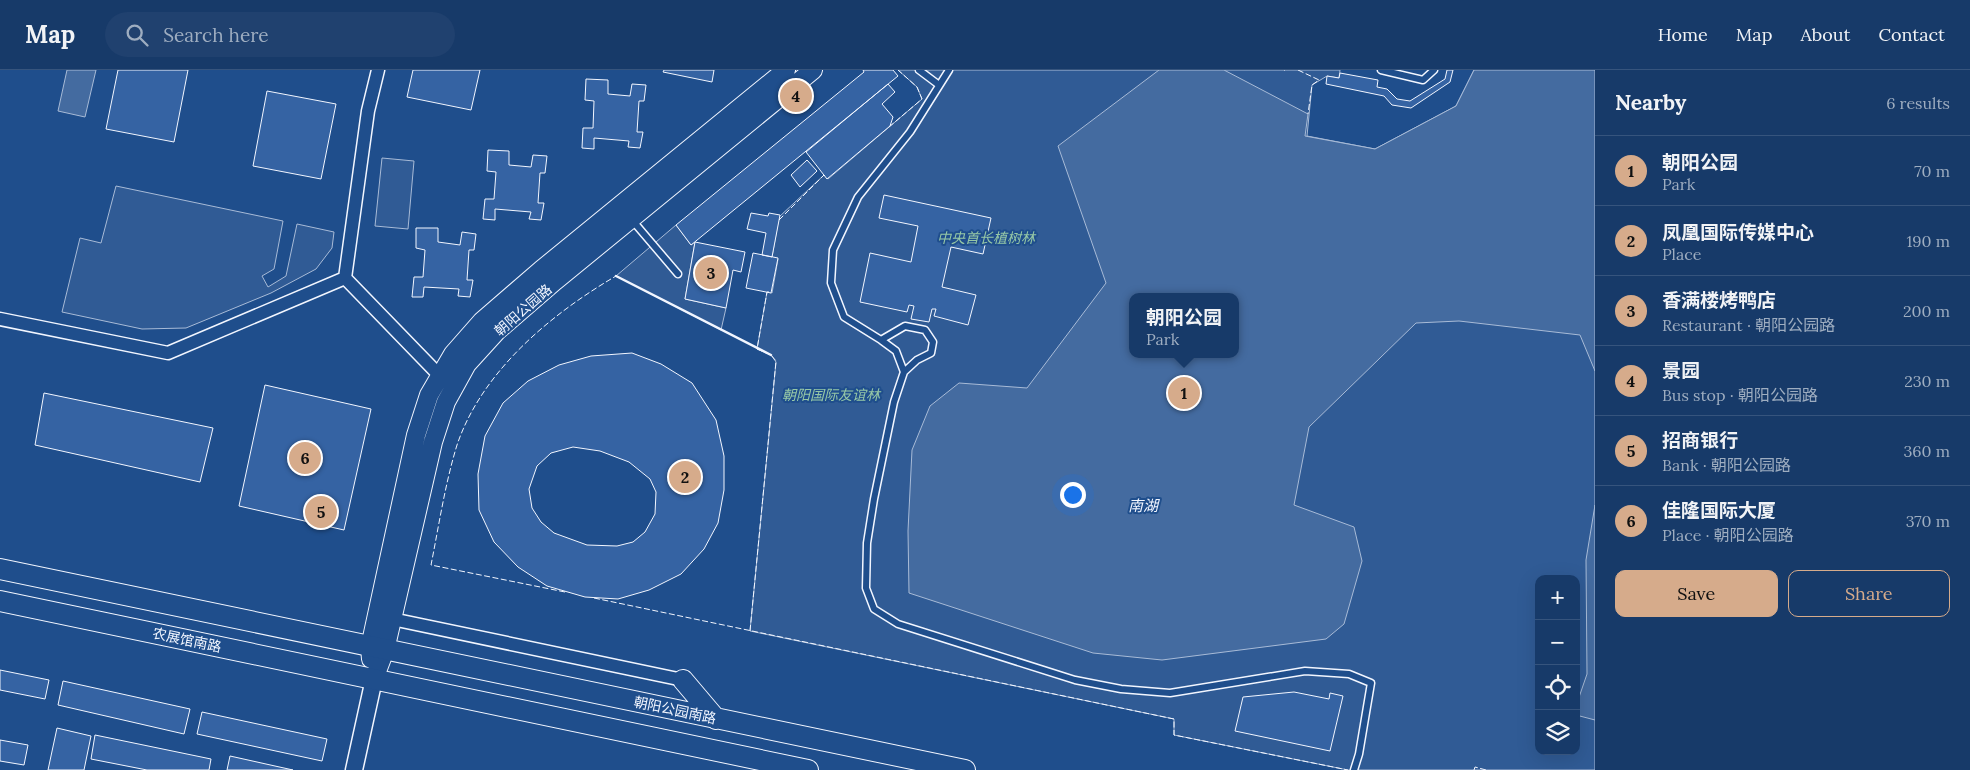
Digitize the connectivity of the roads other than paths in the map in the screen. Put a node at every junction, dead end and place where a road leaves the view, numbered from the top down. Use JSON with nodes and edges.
{"nodes":[{"id":1,"x":378,"y":70,"type":"edge"},
{"id":2,"x":786,"y":70,"type":"edge"},
{"id":3,"x":813,"y":70,"type":"edge"},
{"id":4,"x":920,"y":70,"type":"edge"},
{"id":5,"x":949,"y":70,"type":"edge"},
{"id":6,"x":1381,"y":70,"type":"edge"},
{"id":7,"x":1434,"y":70,"type":"edge"},
{"id":8,"x":939,"y":85,"type":"junction"},
{"id":9,"x":631,"y":219,"type":"junction"},
{"id":10,"x":678,"y":274,"type":"dead end"},
{"id":11,"x":345,"y":278,"type":"junction"},
{"id":12,"x":0,"y":319,"type":"edge"},
{"id":13,"x":881,"y":340,"type":"junction"},
{"id":14,"x":904,"y":372,"type":"junction"},
{"id":15,"x":440,"y":376,"type":"junction"},
{"id":16,"x":0,"y":570,"type":"edge"},
{"id":17,"x":0,"y":602,"type":"edge"},
{"id":18,"x":392,"y":619,"type":"junction"},
{"id":19,"x":377,"y":648,"type":"junction"},
{"id":20,"x":374,"y":679,"type":"junction"},
{"id":21,"x":683,"y":680,"type":"joint"},
{"id":22,"x":716,"y":719,"type":"junction"},
{"id":23,"x":354,"y":770,"type":"edge"},
{"id":24,"x":808,"y":770,"type":"edge"},
{"id":25,"x":966,"y":770,"type":"edge"},
{"id":26,"x":1354,"y":770,"type":"edge"}],
"edges":[{"from":1,"to":11,"type":"street"},
{"from":2,"to":15,"type":"main road","name":"朝阳公园路"},
{"from":3,"to":9,"type":"main road","name":"朝阳公园路"},
{"from":4,"to":8,"type":"lane"},
{"from":5,"to":8,"type":"lane"},
{"from":6,"to":7,"type":"lane"},
{"from":8,"to":13,"type":"lane"},
{"from":9,"to":10,"type":"lane"},
{"from":9,"to":18,"type":"main road","name":"朝阳公园路"},
{"from":11,"to":12,"type":"street"},
{"from":11,"to":15,"type":"street"},
{"from":13,"to":14,"type":"lane"},
{"from":13,"to":14,"type":"lane"},
{"from":14,"to":26,"type":"lane"},
{"from":15,"to":19,"type":"main road","name":"朝阳公园路"},
{"from":16,"to":19,"type":"main road"},
{"from":17,"to":20,"type":"main road","name":"农展馆南路"},
{"from":18,"to":19,"type":"main road","name":"朝阳公园路"},
{"from":18,"to":21,"type":"street"},
{"from":19,"to":20,"type":"main road"},
{"from":19,"to":22,"type":"main road","name":"朝阳公园南路"},
{"from":20,"to":23,"type":"street"},
{"from":20,"to":24,"type":"main road"},
{"from":21,"to":22,"type":"main road"},
{"from":22,"to":25,"type":"main road","name":"朝阳公园南路"}]}
